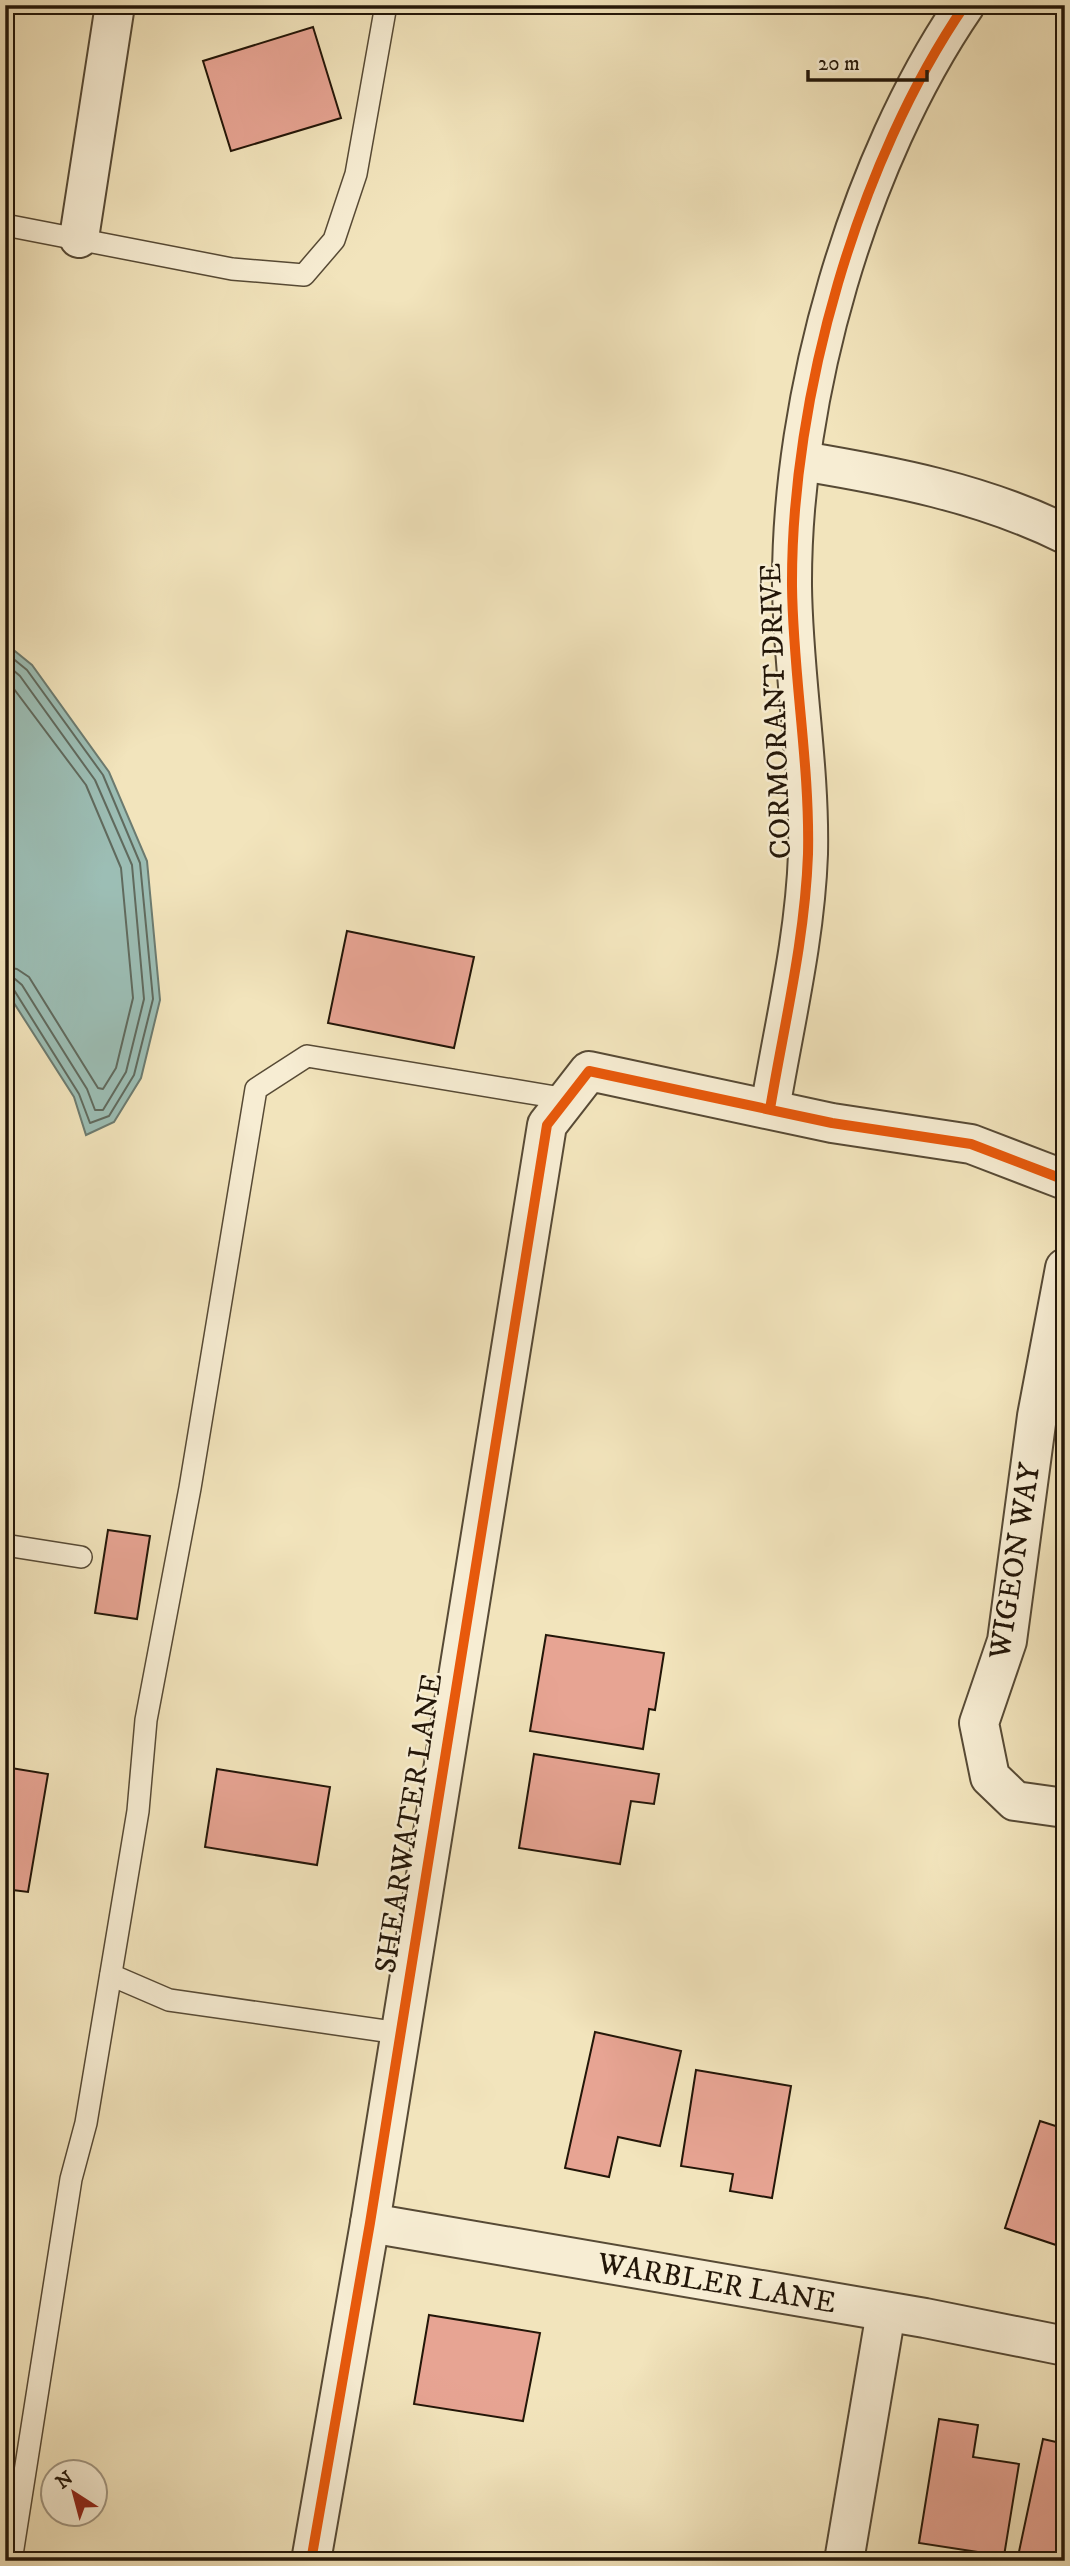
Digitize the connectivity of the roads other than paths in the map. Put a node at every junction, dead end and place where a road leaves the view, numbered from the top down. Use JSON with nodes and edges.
{"nodes":[{"id":1,"x":115,"y":5,"type":"edge"},
{"id":2,"x":386,"y":5,"type":"edge"},
{"id":3,"x":965,"y":5,"type":"edge"},
{"id":4,"x":5,"y":225,"type":"edge"},
{"id":5,"x":79,"y":238,"type":"junction"},
{"id":6,"x":802,"y":461,"type":"junction"},
{"id":7,"x":1065,"y":534,"type":"edge"},
{"id":8,"x":567,"y":1099,"type":"junction"},
{"id":9,"x":770,"y":1109,"type":"junction"},
{"id":10,"x":1065,"y":1180,"type":"edge"},
{"id":11,"x":1065,"y":1268,"type":"edge"},
{"id":12,"x":5,"y":1545,"type":"edge"},
{"id":13,"x":81,"y":1557,"type":"dead end"},
{"id":14,"x":1065,"y":1808,"type":"edge"},
{"id":15,"x":111,"y":1975,"type":"junction"},
{"id":16,"x":398,"y":2033,"type":"junction"},
{"id":17,"x":370,"y":2223,"type":"junction"},
{"id":18,"x":886,"y":2312,"type":"junction"},
{"id":19,"x":1065,"y":2346,"type":"edge"},
{"id":20,"x":11,"y":2561,"type":"edge"},
{"id":21,"x":312,"y":2561,"type":"edge"},
{"id":22,"x":844,"y":2561,"type":"edge"}],
"edges":[{"from":1,"to":5,"type":"street"},
{"from":2,"to":5,"type":"lane"},
{"from":3,"to":6,"type":"street","name":"CORMORANT DRIVE"},
{"from":4,"to":5,"type":"lane"},
{"from":6,"to":7,"type":"street"},
{"from":6,"to":9,"type":"street","name":"CORMORANT DRIVE"},
{"from":8,"to":9,"type":"street","name":"SHEARWATER LANE"},
{"from":8,"to":15,"type":"lane"},
{"from":8,"to":16,"type":"street","name":"SHEARWATER LANE"},
{"from":9,"to":10,"type":"street"},
{"from":11,"to":14,"type":"street","name":"WIGEON WAY"},
{"from":12,"to":13,"type":"lane"},
{"from":15,"to":16,"type":"lane"},
{"from":15,"to":20,"type":"lane"},
{"from":16,"to":17,"type":"street","name":"SHEARWATER LANE"},
{"from":17,"to":18,"type":"street","name":"WARBLER LANE"},
{"from":17,"to":21,"type":"street","name":"SHEARWATER LANE"},
{"from":18,"to":19,"type":"street","name":"WARBLER LANE"},
{"from":18,"to":22,"type":"street"}]}
